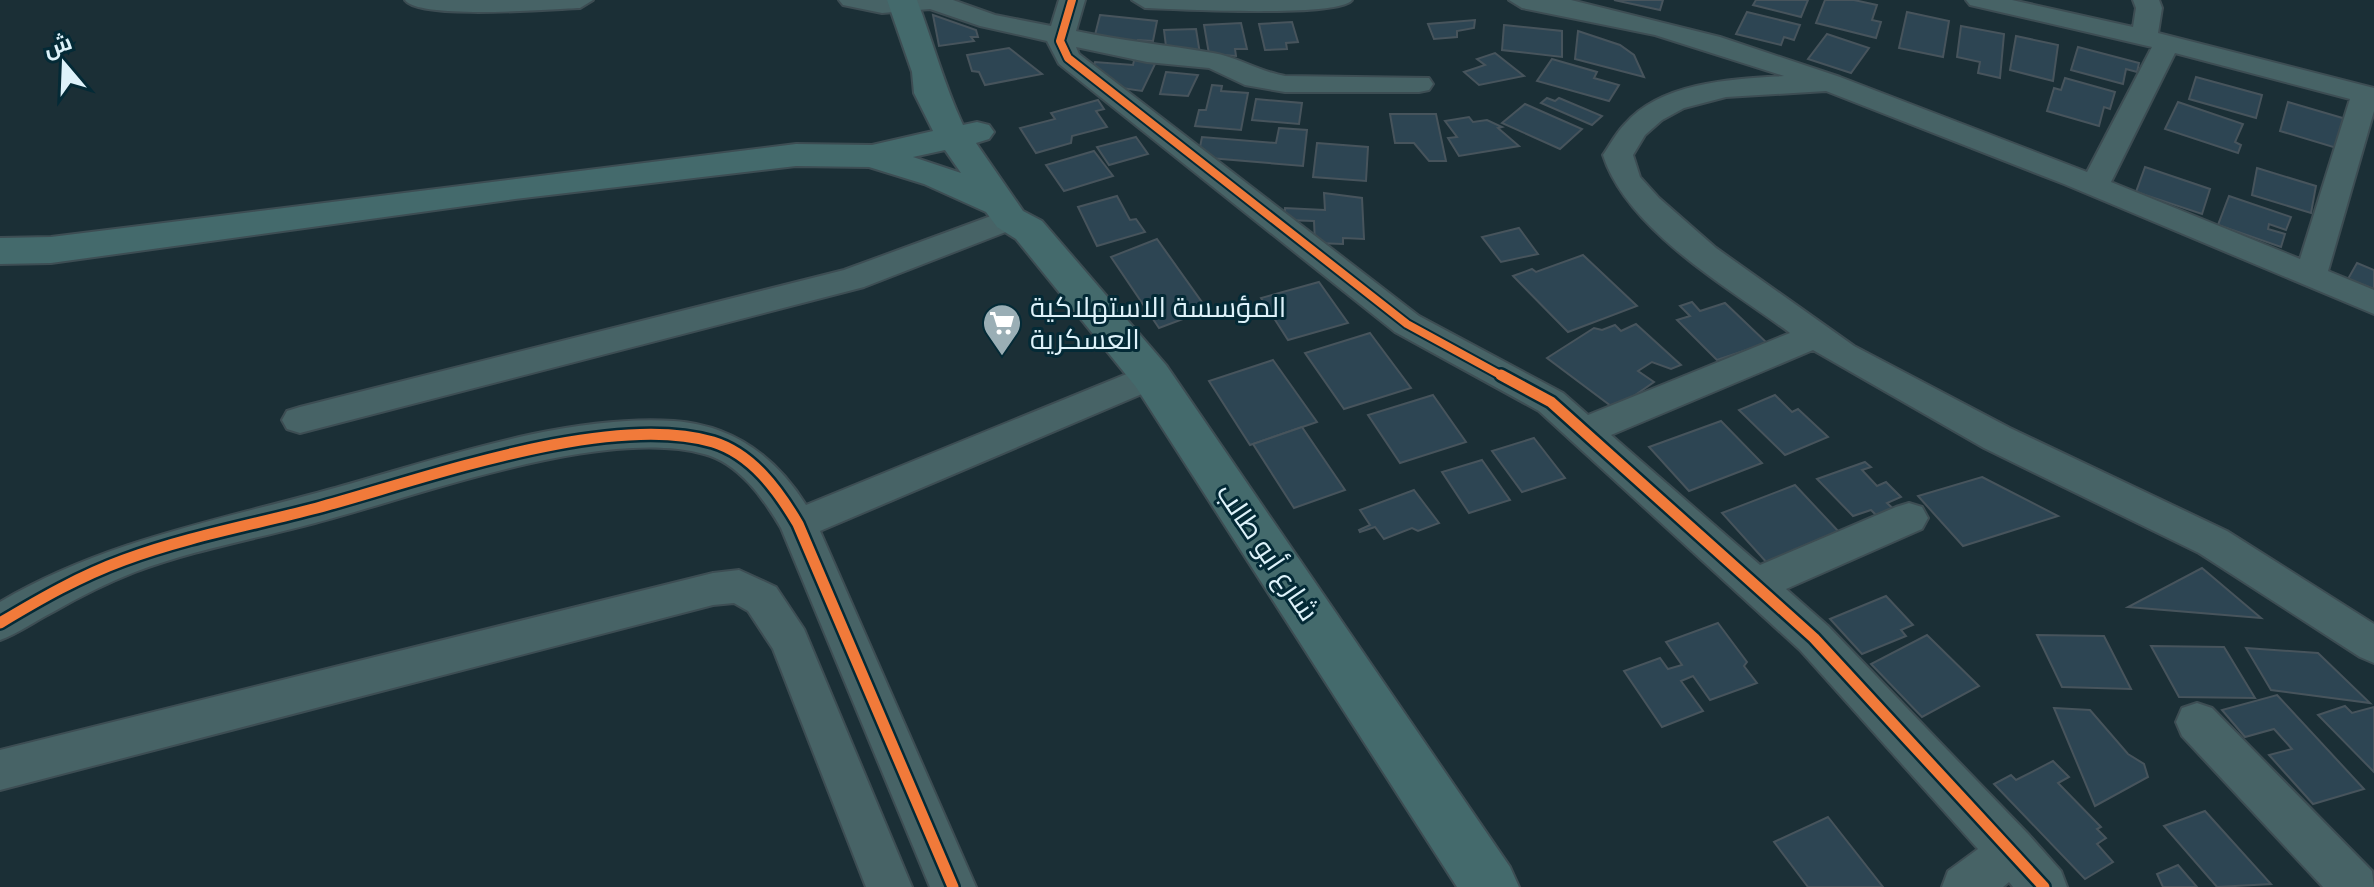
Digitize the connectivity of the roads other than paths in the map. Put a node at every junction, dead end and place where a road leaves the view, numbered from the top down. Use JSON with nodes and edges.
{"nodes":[{"id":1,"x":418,"y":0,"type":"edge"},
{"id":2,"x":580,"y":0,"type":"edge"},
{"id":3,"x":852,"y":0,"type":"edge"},
{"id":4,"x":1072,"y":0,"type":"edge"},
{"id":5,"x":1145,"y":0,"type":"edge"},
{"id":6,"x":1339,"y":0,"type":"edge"},
{"id":7,"x":1522,"y":0,"type":"edge"},
{"id":8,"x":1979,"y":0,"type":"edge"},
{"id":9,"x":2146,"y":0,"type":"edge"},
{"id":10,"x":903,"y":2,"type":"edge"},
{"id":11,"x":1061,"y":34,"type":"junction"},
{"id":12,"x":2156,"y":40,"type":"junction"},
{"id":13,"x":1830,"y":83,"type":"junction"},
{"id":14,"x":1419,"y":84,"type":"dead end"},
{"id":15,"x":2370,"y":95,"type":"edge"},
{"id":16,"x":962,"y":129,"type":"junction"},
{"id":17,"x":872,"y":156,"type":"junction"},
{"id":18,"x":2094,"y":186,"type":"junction"},
{"id":19,"x":1012,"y":217,"type":"junction"},
{"id":20,"x":0,"y":237,"type":"edge"},
{"id":21,"x":0,"y":251,"type":"edge"},
{"id":22,"x":2311,"y":276,"type":"junction"},
{"id":23,"x":2374,"y":303,"type":"edge"},
{"id":24,"x":1816,"y":336,"type":"junction"},
{"id":25,"x":1151,"y":376,"type":"junction"},
{"id":26,"x":300,"y":420,"type":"dead end"},
{"id":27,"x":1584,"y":431,"type":"junction"},
{"id":28,"x":1909,"y":518,"type":"dead end"},
{"id":29,"x":798,"y":524,"type":"junction"},
{"id":30,"x":1755,"y":585,"type":"junction"},
{"id":31,"x":0,"y":623,"type":"edge"},
{"id":32,"x":2374,"y":645,"type":"edge"},
{"id":33,"x":2197,"y":722,"type":"dead end"},
{"id":34,"x":0,"y":770,"type":"edge"},
{"id":35,"x":2013,"y":851,"type":"junction"},
{"id":36,"x":889,"y":887,"type":"edge"},
{"id":37,"x":953,"y":887,"type":"edge"},
{"id":38,"x":1490,"y":887,"type":"edge"},
{"id":39,"x":1965,"y":887,"type":"edge"},
{"id":40,"x":2044,"y":887,"type":"edge"},
{"id":41,"x":2355,"y":887,"type":"edge"}],
"edges":[{"from":1,"to":2,"type":"street"},
{"from":3,"to":10,"type":"street"},
{"from":4,"to":11,"type":"street"},
{"from":5,"to":6,"type":"street"},
{"from":7,"to":13,"type":"street"},
{"from":8,"to":12,"type":"street"},
{"from":9,"to":12,"type":"street"},
{"from":10,"to":11,"type":"street"},
{"from":10,"to":16,"type":"street","name":"شارع أبو طالب"},
{"from":11,"to":14,"type":"street"},
{"from":11,"to":27,"type":"street"},
{"from":12,"to":15,"type":"street"},
{"from":12,"to":18,"type":"street"},
{"from":13,"to":18,"type":"street"},
{"from":13,"to":24,"type":"street"},
{"from":15,"to":22,"type":"street"},
{"from":16,"to":17,"type":"street"},
{"from":16,"to":19,"type":"street","name":"شارع أبو طالب"},
{"from":16,"to":20,"type":"street"},
{"from":17,"to":19,"type":"street"},
{"from":17,"to":21,"type":"street"},
{"from":18,"to":22,"type":"street"},
{"from":19,"to":25,"type":"street","name":"شارع أبو طالب"},
{"from":19,"to":26,"type":"street"},
{"from":22,"to":23,"type":"street"},
{"from":24,"to":27,"type":"street"},
{"from":24,"to":32,"type":"street"},
{"from":25,"to":29,"type":"street"},
{"from":25,"to":38,"type":"street","name":"شارع أبو طالب"},
{"from":27,"to":30,"type":"street"},
{"from":28,"to":30,"type":"street"},
{"from":29,"to":31,"type":"street"},
{"from":29,"to":37,"type":"street"},
{"from":30,"to":35,"type":"street"},
{"from":33,"to":41,"type":"street"},
{"from":34,"to":36,"type":"street"},
{"from":35,"to":39,"type":"street"},
{"from":35,"to":40,"type":"street"}]}
